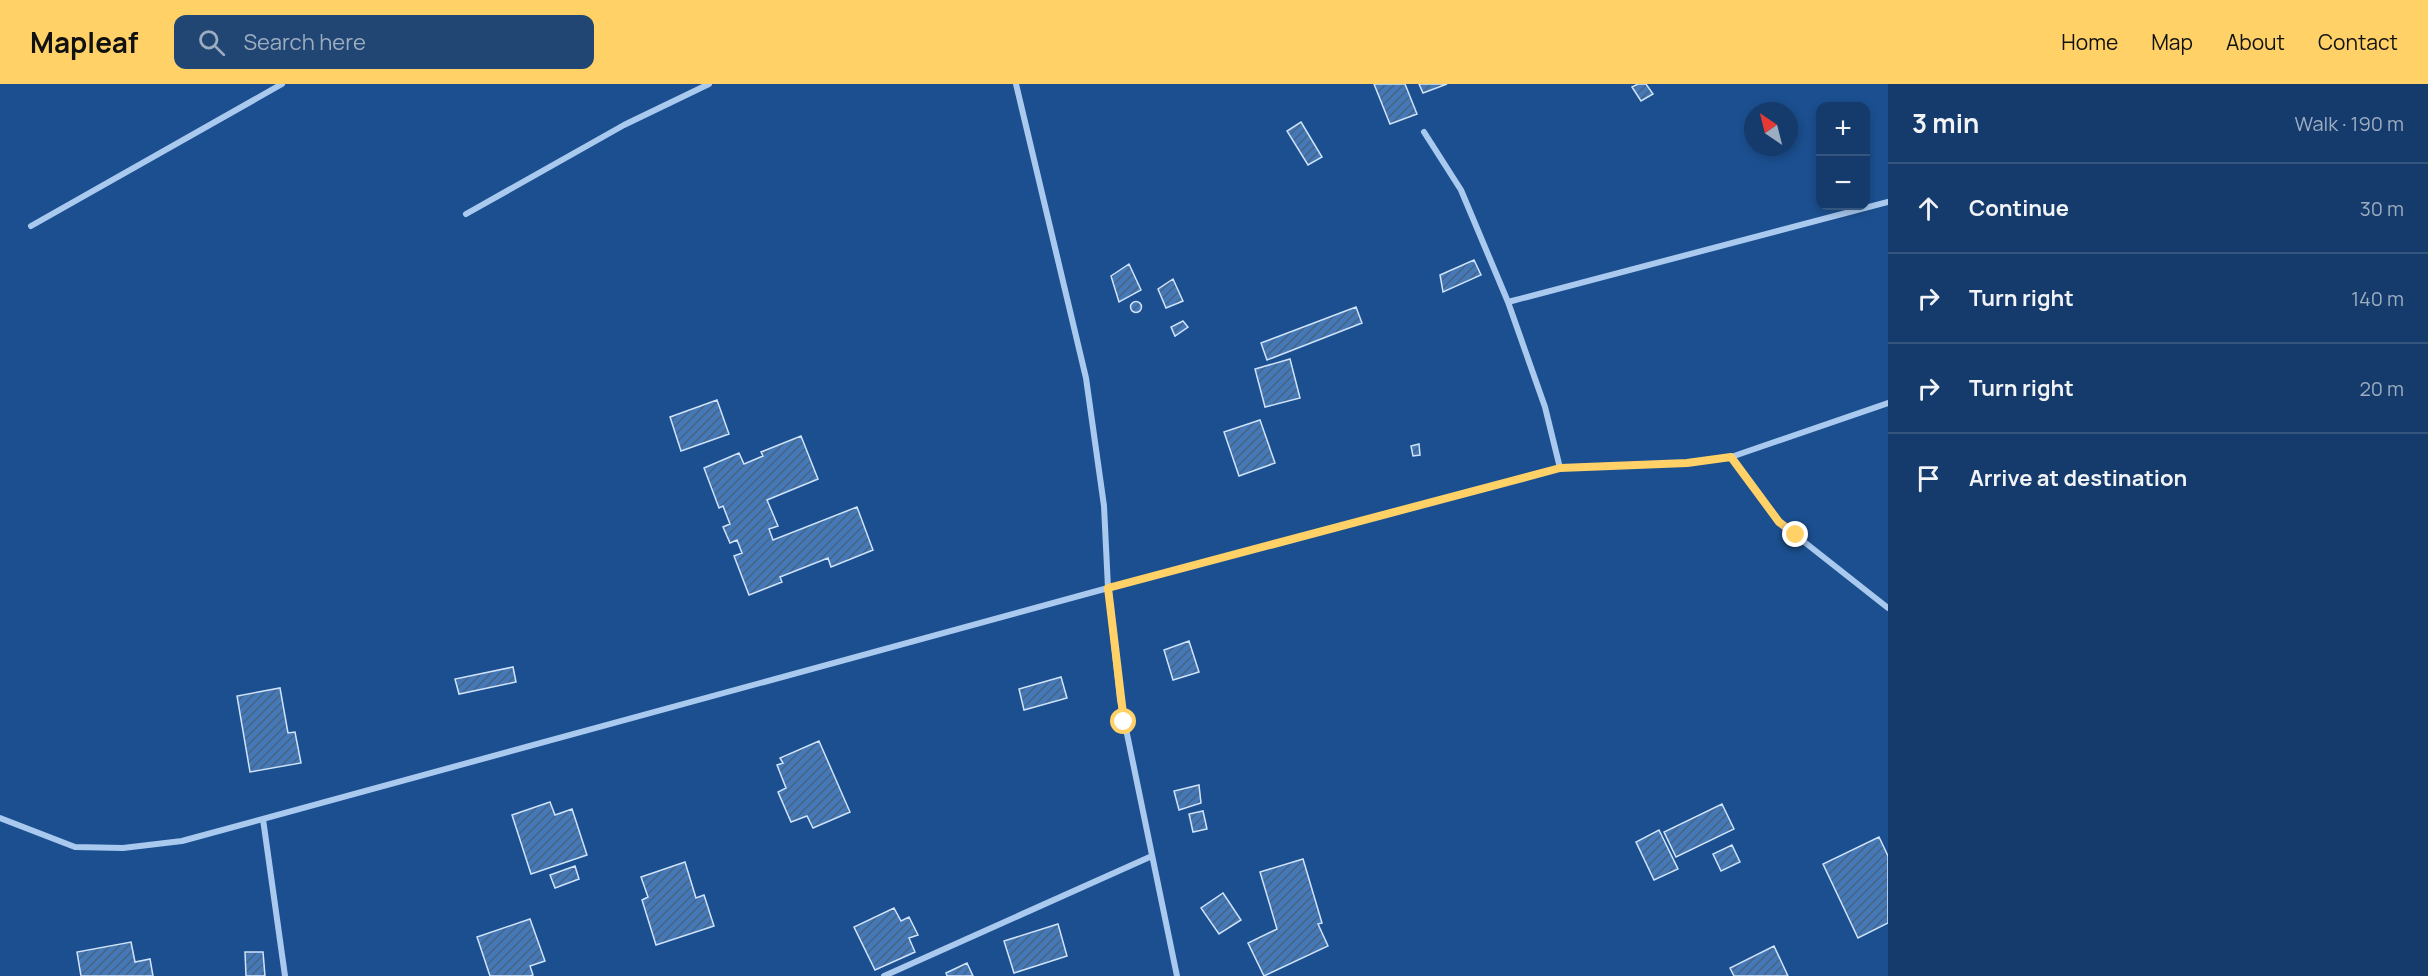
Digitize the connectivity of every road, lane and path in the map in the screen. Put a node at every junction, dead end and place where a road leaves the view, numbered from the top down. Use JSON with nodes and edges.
{"nodes":[{"id":1,"x":282,"y":84,"type":"edge"},
{"id":2,"x":709,"y":84,"type":"edge"},
{"id":3,"x":1016,"y":84,"type":"edge"},
{"id":4,"x":1424,"y":132,"type":"dead end"},
{"id":5,"x":1888,"y":202,"type":"edge"},
{"id":6,"x":466,"y":214,"type":"dead end"},
{"id":7,"x":31,"y":226,"type":"dead end"},
{"id":8,"x":1508,"y":302,"type":"junction"},
{"id":9,"x":1888,"y":403,"type":"edge"},
{"id":10,"x":1731,"y":457,"type":"junction"},
{"id":11,"x":1560,"y":468,"type":"junction"},
{"id":12,"x":1108,"y":588,"type":"junction"},
{"id":13,"x":1888,"y":608,"type":"edge"},
{"id":14,"x":0,"y":818,"type":"edge"},
{"id":15,"x":263,"y":819,"type":"junction"},
{"id":16,"x":1152,"y":856,"type":"junction"},
{"id":17,"x":285,"y":976,"type":"edge"},
{"id":18,"x":885,"y":976,"type":"edge"},
{"id":19,"x":1177,"y":976,"type":"edge"}],
"edges":[{"from":1,"to":7,"type":"street"},
{"from":2,"to":6,"type":"street"},
{"from":3,"to":12,"type":"street"},
{"from":4,"to":8,"type":"street"},
{"from":5,"to":8,"type":"street"},
{"from":8,"to":11,"type":"street"},
{"from":9,"to":10,"type":"street"},
{"from":10,"to":11,"type":"street"},
{"from":10,"to":13,"type":"street"},
{"from":11,"to":12,"type":"street"},
{"from":12,"to":15,"type":"street"},
{"from":12,"to":16,"type":"street"},
{"from":14,"to":15,"type":"street"},
{"from":15,"to":17,"type":"street"},
{"from":16,"to":18,"type":"street"},
{"from":16,"to":19,"type":"street"}]}
